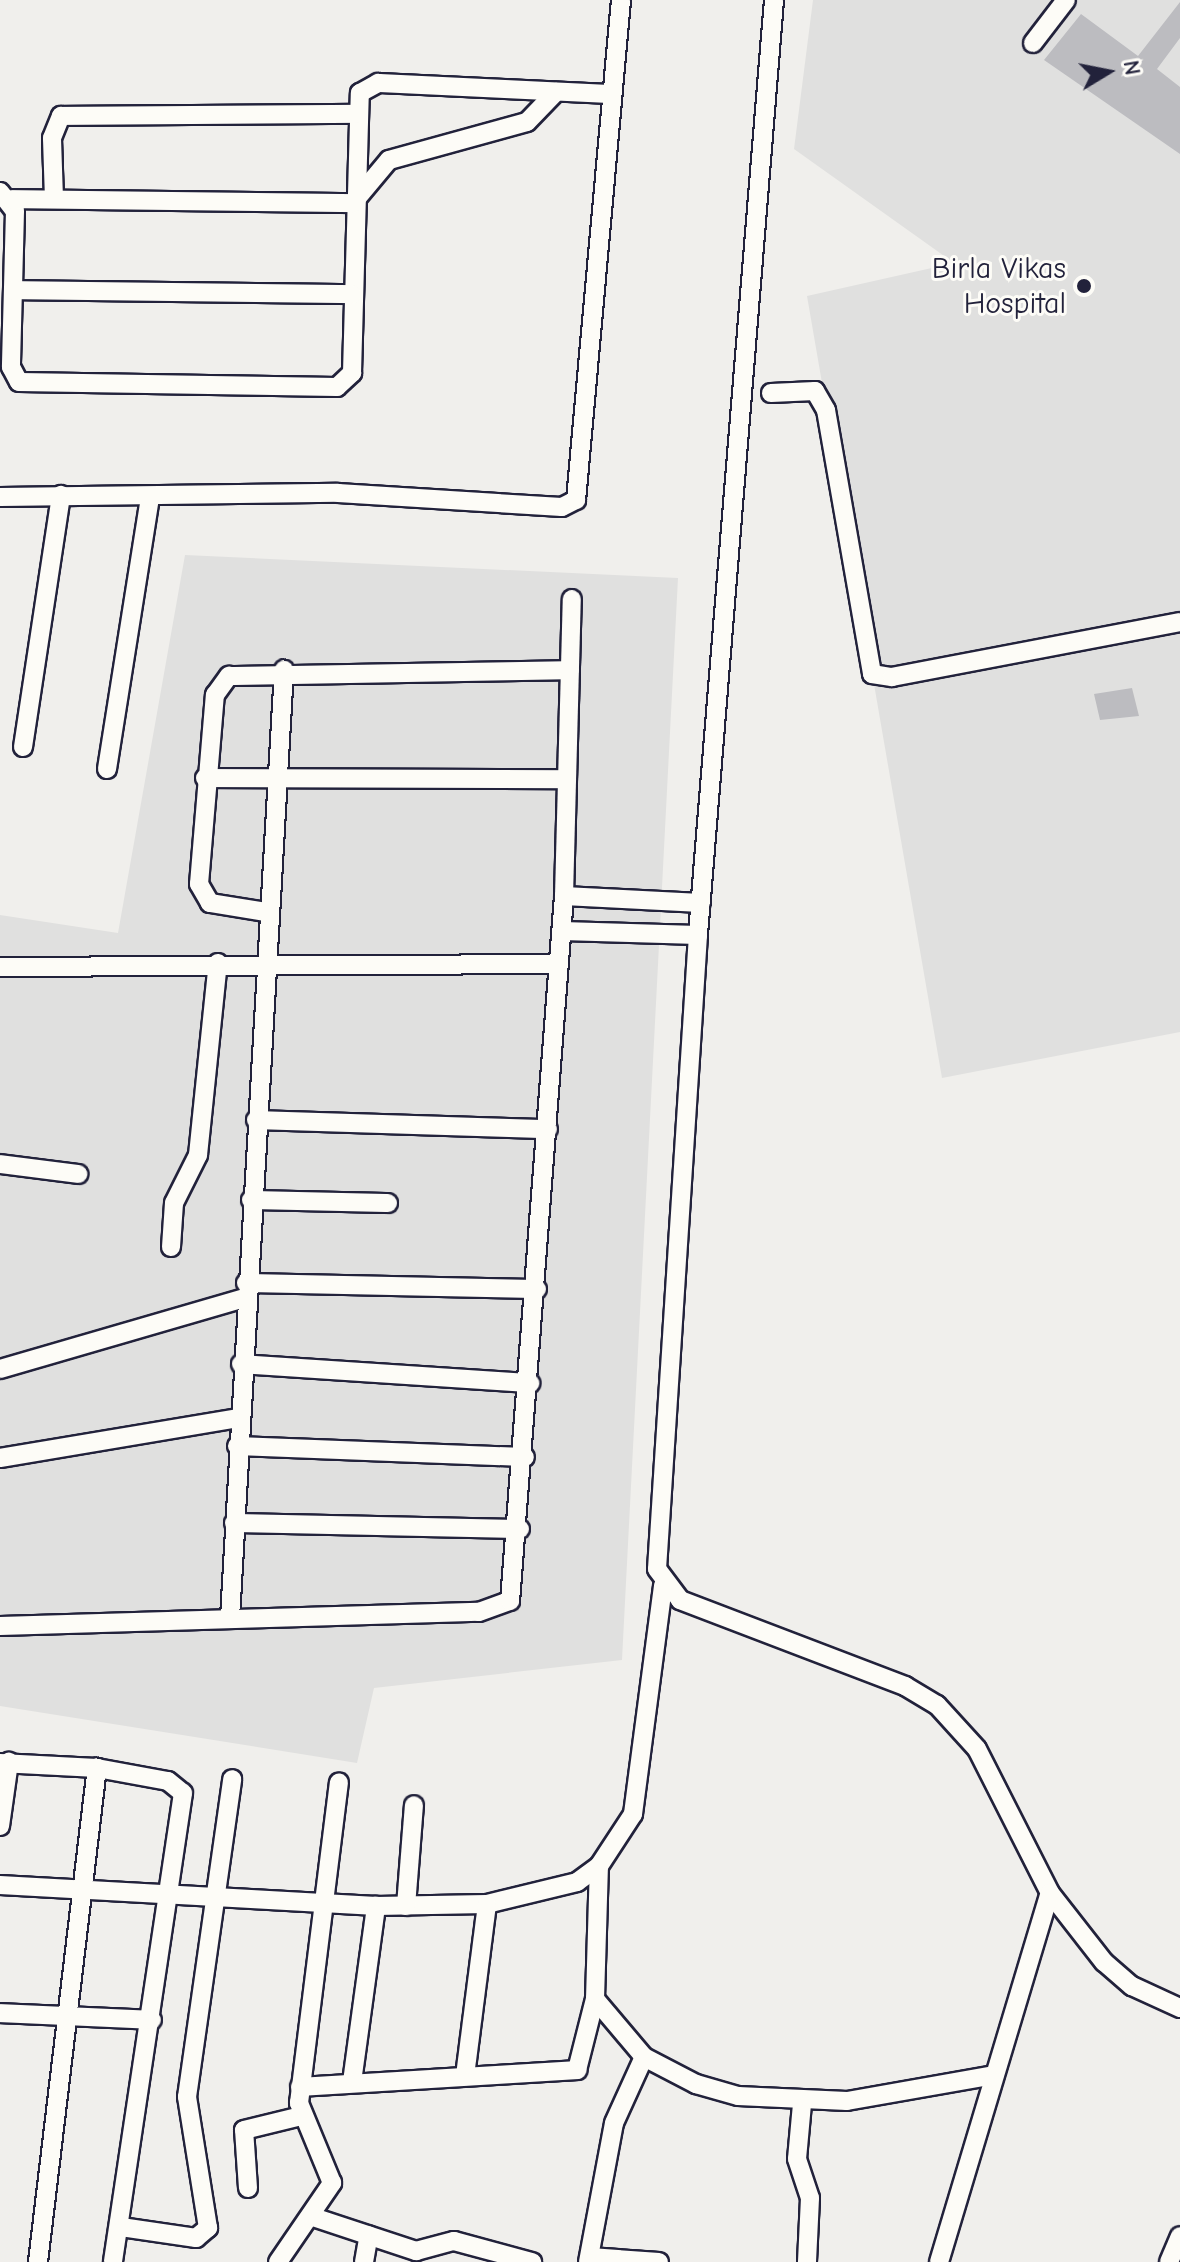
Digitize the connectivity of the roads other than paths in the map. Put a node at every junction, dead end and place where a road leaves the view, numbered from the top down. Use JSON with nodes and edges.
{"nodes":[{"id":1,"x":621,"y":0,"type":"edge"},
{"id":2,"x":774,"y":0,"type":"edge"},
{"id":3,"x":1066,"y":0,"type":"edge"},
{"id":4,"x":1033,"y":43,"type":"dead end"},
{"id":5,"x":556,"y":92,"type":"junction"},
{"id":6,"x":611,"y":94,"type":"junction"},
{"id":7,"x":357,"y":114,"type":"junction"},
{"id":8,"x":6,"y":195,"type":"edge"},
{"id":9,"x":54,"y":199,"type":"junction"},
{"id":10,"x":353,"y":203,"type":"junction"},
{"id":11,"x":13,"y":290,"type":"junction"},
{"id":12,"x":352,"y":294,"type":"junction"},
{"id":13,"x":771,"y":393,"type":"dead end"},
{"id":14,"x":61,"y":495,"type":"junction"},
{"id":15,"x":0,"y":497,"type":"edge"},
{"id":16,"x":150,"y":497,"type":"junction"},
{"id":17,"x":572,"y":599,"type":"dead end"},
{"id":18,"x":1180,"y":622,"type":"edge"},
{"id":19,"x":284,"y":670,"type":"junction"},
{"id":20,"x":570,"y":670,"type":"junction"},
{"id":21,"x":23,"y":747,"type":"dead end"},
{"id":22,"x":107,"y":769,"type":"dead end"},
{"id":23,"x":205,"y":778,"type":"junction"},
{"id":24,"x":567,"y":779,"type":"junction"},
{"id":25,"x":279,"y":782,"type":"junction"},
{"id":26,"x":564,"y":896,"type":"junction"},
{"id":27,"x":701,"y":903,"type":"junction"},
{"id":28,"x":266,"y":912,"type":"junction"},
{"id":29,"x":562,"y":931,"type":"junction"},
{"id":30,"x":698,"y":935,"type":"junction"},
{"id":31,"x":218,"y":963,"type":"junction"},
{"id":32,"x":266,"y":964,"type":"junction"},
{"id":33,"x":559,"y":964,"type":"junction"},
{"id":34,"x":0,"y":967,"type":"edge"},
{"id":35,"x":256,"y":1120,"type":"junction"},
{"id":36,"x":548,"y":1129,"type":"junction"},
{"id":37,"x":0,"y":1164,"type":"edge"},
{"id":38,"x":78,"y":1174,"type":"dead end"},
{"id":39,"x":251,"y":1200,"type":"junction"},
{"id":40,"x":388,"y":1203,"type":"dead end"},
{"id":41,"x":171,"y":1247,"type":"dead end"},
{"id":42,"x":537,"y":1289,"type":"junction"},
{"id":43,"x":246,"y":1290,"type":"junction"},
{"id":44,"x":241,"y":1364,"type":"junction"},
{"id":45,"x":0,"y":1369,"type":"edge"},
{"id":46,"x":530,"y":1383,"type":"junction"},
{"id":47,"x":238,"y":1418,"type":"junction"},
{"id":48,"x":237,"y":1446,"type":"junction"},
{"id":49,"x":525,"y":1457,"type":"junction"},
{"id":50,"x":0,"y":1458,"type":"edge"},
{"id":51,"x":234,"y":1523,"type":"junction"},
{"id":52,"x":520,"y":1529,"type":"junction"},
{"id":53,"x":663,"y":1585,"type":"junction"},
{"id":54,"x":230,"y":1618,"type":"junction"},
{"id":55,"x":0,"y":1626,"type":"edge"},
{"id":56,"x":5,"y":1762,"type":"edge"},
{"id":57,"x":97,"y":1768,"type":"junction"},
{"id":58,"x":232,"y":1779,"type":"dead end"},
{"id":59,"x":339,"y":1782,"type":"dead end"},
{"id":60,"x":414,"y":1805,"type":"dead end"},
{"id":61,"x":0,"y":1826,"type":"edge"},
{"id":62,"x":599,"y":1866,"type":"junction"},
{"id":63,"x":0,"y":1885,"type":"edge"},
{"id":64,"x":79,"y":1892,"type":"junction"},
{"id":65,"x":1050,"y":1893,"type":"junction"},
{"id":66,"x":171,"y":1897,"type":"junction"},
{"id":67,"x":217,"y":1900,"type":"junction"},
{"id":68,"x":487,"y":1904,"type":"junction"},
{"id":69,"x":324,"y":1906,"type":"junction"},
{"id":70,"x":376,"y":1906,"type":"junction"},
{"id":71,"x":406,"y":1906,"type":"junction"},
{"id":72,"x":595,"y":1999,"type":"junction"},
{"id":73,"x":1180,"y":2008,"type":"edge"},
{"id":74,"x":0,"y":2013,"type":"edge"},
{"id":75,"x":63,"y":2016,"type":"junction"},
{"id":76,"x":152,"y":2020,"type":"junction"},
{"id":77,"x":644,"y":2057,"type":"junction"},
{"id":78,"x":994,"y":2075,"type":"junction"},
{"id":79,"x":465,"y":2076,"type":"junction"},
{"id":80,"x":352,"y":2082,"type":"junction"},
{"id":81,"x":300,"y":2087,"type":"junction"},
{"id":82,"x":802,"y":2104,"type":"junction"},
{"id":83,"x":301,"y":2116,"type":"junction"},
{"id":84,"x":248,"y":2188,"type":"dead end"},
{"id":85,"x":310,"y":2216,"type":"junction"},
{"id":86,"x":121,"y":2227,"type":"junction"},
{"id":87,"x":369,"y":2235,"type":"junction"},
{"id":88,"x":1180,"y":2236,"type":"edge"},
{"id":89,"x":589,"y":2259,"type":"edge"},
{"id":90,"x":38,"y":2262,"type":"edge"},
{"id":91,"x":113,"y":2262,"type":"edge"},
{"id":92,"x":278,"y":2262,"type":"edge"},
{"id":93,"x":364,"y":2262,"type":"edge"},
{"id":94,"x":532,"y":2262,"type":"edge"},
{"id":95,"x":659,"y":2262,"type":"edge"},
{"id":96,"x":807,"y":2262,"type":"edge"},
{"id":97,"x":939,"y":2262,"type":"edge"},
{"id":98,"x":1169,"y":2262,"type":"edge"}],
"edges":[{"from":1,"to":6,"type":"street"},
{"from":2,"to":27,"type":"street"},
{"from":3,"to":4,"type":"street"},
{"from":5,"to":6,"type":"street"},
{"from":5,"to":7,"type":"street"},
{"from":5,"to":10,"type":"street"},
{"from":6,"to":16,"type":"street"},
{"from":7,"to":9,"type":"street"},
{"from":7,"to":10,"type":"street"},
{"from":8,"to":9,"type":"street"},
{"from":8,"to":11,"type":"street"},
{"from":9,"to":10,"type":"street"},
{"from":10,"to":12,"type":"street"},
{"from":11,"to":12,"type":"street"},
{"from":11,"to":12,"type":"street"},
{"from":13,"to":18,"type":"street"},
{"from":14,"to":15,"type":"street"},
{"from":14,"to":16,"type":"street"},
{"from":14,"to":21,"type":"street"},
{"from":16,"to":22,"type":"street"},
{"from":17,"to":20,"type":"street"},
{"from":19,"to":20,"type":"street"},
{"from":19,"to":23,"type":"street"},
{"from":19,"to":25,"type":"street"},
{"from":20,"to":24,"type":"street"},
{"from":23,"to":25,"type":"street"},
{"from":23,"to":28,"type":"street"},
{"from":24,"to":25,"type":"street"},
{"from":24,"to":26,"type":"street"},
{"from":25,"to":28,"type":"street"},
{"from":26,"to":27,"type":"street"},
{"from":26,"to":29,"type":"street"},
{"from":27,"to":30,"type":"street"},
{"from":28,"to":32,"type":"street"},
{"from":29,"to":30,"type":"street"},
{"from":29,"to":33,"type":"street"},
{"from":30,"to":53,"type":"street"},
{"from":31,"to":32,"type":"street"},
{"from":31,"to":34,"type":"street"},
{"from":31,"to":41,"type":"street"},
{"from":32,"to":33,"type":"street"},
{"from":32,"to":35,"type":"street"},
{"from":33,"to":36,"type":"street"},
{"from":35,"to":36,"type":"street"},
{"from":35,"to":39,"type":"street"},
{"from":36,"to":42,"type":"street"},
{"from":37,"to":38,"type":"street"},
{"from":39,"to":40,"type":"street"},
{"from":39,"to":43,"type":"street"},
{"from":42,"to":43,"type":"street"},
{"from":42,"to":46,"type":"street"},
{"from":43,"to":44,"type":"street"},
{"from":43,"to":45,"type":"street"},
{"from":44,"to":46,"type":"street"},
{"from":44,"to":47,"type":"street"},
{"from":46,"to":49,"type":"street"},
{"from":47,"to":48,"type":"street"},
{"from":47,"to":50,"type":"street"},
{"from":48,"to":49,"type":"street"},
{"from":48,"to":51,"type":"street"},
{"from":49,"to":52,"type":"street"},
{"from":51,"to":52,"type":"street"},
{"from":51,"to":54,"type":"street"},
{"from":52,"to":54,"type":"street"},
{"from":53,"to":62,"type":"street"},
{"from":53,"to":65,"type":"street"},
{"from":54,"to":55,"type":"street"},
{"from":56,"to":57,"type":"street"},
{"from":56,"to":61,"type":"street"},
{"from":57,"to":64,"type":"street"},
{"from":57,"to":66,"type":"street"},
{"from":58,"to":67,"type":"street"},
{"from":59,"to":69,"type":"street"},
{"from":60,"to":71,"type":"street"},
{"from":62,"to":68,"type":"street"},
{"from":62,"to":72,"type":"street"},
{"from":63,"to":64,"type":"street"},
{"from":64,"to":66,"type":"street"},
{"from":64,"to":75,"type":"street"},
{"from":65,"to":73,"type":"street"},
{"from":65,"to":78,"type":"street"},
{"from":66,"to":67,"type":"street"},
{"from":66,"to":76,"type":"street"},
{"from":67,"to":69,"type":"street"},
{"from":67,"to":86,"type":"street"},
{"from":68,"to":71,"type":"street"},
{"from":68,"to":79,"type":"street"},
{"from":69,"to":70,"type":"street"},
{"from":69,"to":81,"type":"street"},
{"from":70,"to":71,"type":"street"},
{"from":70,"to":80,"type":"street"},
{"from":72,"to":77,"type":"street"},
{"from":72,"to":79,"type":"street"},
{"from":74,"to":75,"type":"street"},
{"from":75,"to":76,"type":"street"},
{"from":75,"to":90,"type":"street"},
{"from":76,"to":86,"type":"street"},
{"from":77,"to":82,"type":"street"},
{"from":77,"to":89,"type":"street"},
{"from":78,"to":82,"type":"street"},
{"from":78,"to":97,"type":"street"},
{"from":79,"to":80,"type":"street"},
{"from":80,"to":81,"type":"street"},
{"from":81,"to":83,"type":"street"},
{"from":82,"to":96,"type":"street"},
{"from":83,"to":84,"type":"street"},
{"from":83,"to":85,"type":"street"},
{"from":85,"to":87,"type":"street"},
{"from":85,"to":92,"type":"street"},
{"from":86,"to":91,"type":"street"},
{"from":87,"to":93,"type":"street"},
{"from":87,"to":94,"type":"street"},
{"from":88,"to":98,"type":"street"},
{"from":89,"to":95,"type":"street"}]}
